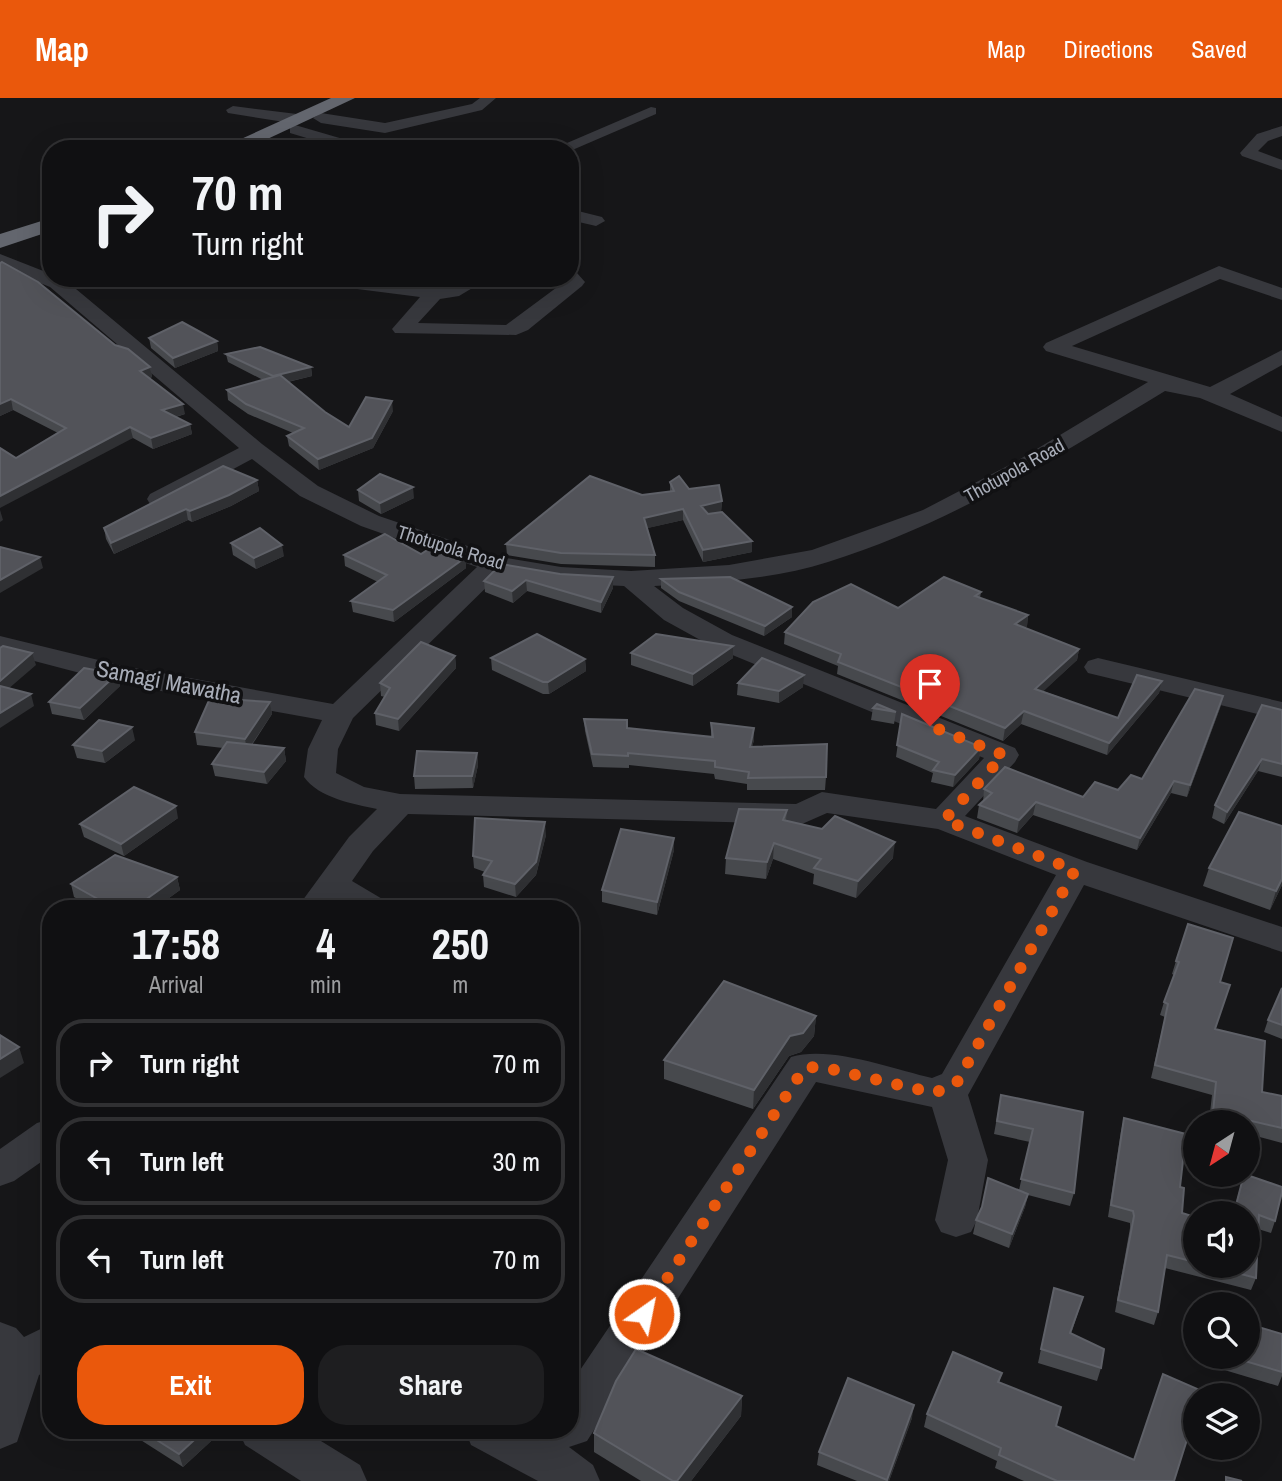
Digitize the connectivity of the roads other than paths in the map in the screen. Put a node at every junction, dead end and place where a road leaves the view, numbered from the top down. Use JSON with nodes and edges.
{"nodes":[{"id":1,"x":345,"y":98,"type":"edge"},
{"id":2,"x":366,"y":98,"type":"edge"},
{"id":3,"x":489,"y":98,"type":"edge"},
{"id":4,"x":233,"y":110,"type":"dead end"},
{"id":5,"x":651,"y":111,"type":"dead end"},
{"id":6,"x":321,"y":118,"type":"junction"},
{"id":7,"x":296,"y":124,"type":"junction"},
{"id":8,"x":1282,"y":131,"type":"edge"},
{"id":9,"x":253,"y":140,"type":"edge"},
{"id":10,"x":268,"y":140,"type":"edge"},
{"id":11,"x":338,"y":140,"type":"edge"},
{"id":12,"x":579,"y":141,"type":"edge"},
{"id":13,"x":1282,"y":165,"type":"edge"},
{"id":14,"x":579,"y":216,"type":"edge"},
{"id":15,"x":596,"y":221,"type":"dead end"},
{"id":16,"x":42,"y":227,"type":"edge"},
{"id":17,"x":42,"y":237,"type":"edge"},
{"id":18,"x":0,"y":241,"type":"edge"},
{"id":19,"x":0,"y":250,"type":"edge"},
{"id":20,"x":0,"y":260,"type":"edge"},
{"id":21,"x":42,"y":277,"type":"edge"},
{"id":22,"x":62,"y":287,"type":"edge"},
{"id":23,"x":388,"y":287,"type":"edge"},
{"id":24,"x":462,"y":287,"type":"edge"},
{"id":25,"x":569,"y":287,"type":"edge"},
{"id":26,"x":434,"y":293,"type":"junction"},
{"id":27,"x":1282,"y":294,"type":"edge"},
{"id":28,"x":1282,"y":356,"type":"edge"},
{"id":29,"x":1181,"y":385,"type":"junction"},
{"id":30,"x":1212,"y":395,"type":"junction"},
{"id":31,"x":1282,"y":425,"type":"edge"},
{"id":32,"x":254,"y":449,"type":"junction"},
{"id":33,"x":138,"y":510,"type":"edge"},
{"id":34,"x":495,"y":564,"type":"junction"},
{"id":35,"x":631,"y":579,"type":"junction"},
{"id":36,"x":0,"y":644,"type":"edge"},
{"id":37,"x":1098,"y":667,"type":"dead end"},
{"id":38,"x":1282,"y":711,"type":"edge"},
{"id":39,"x":340,"y":714,"type":"junction"},
{"id":40,"x":400,"y":804,"type":"junction"},
{"id":41,"x":944,"y":820,"type":"junction"},
{"id":42,"x":1075,"y":870,"type":"junction"},
{"id":43,"x":323,"y":896,"type":"edge"},
{"id":44,"x":1282,"y":940,"type":"edge"},
{"id":45,"x":946,"y":1088,"type":"junction"},
{"id":46,"x":42,"y":1140,"type":"edge"},
{"id":47,"x":0,"y":1170,"type":"edge"},
{"id":48,"x":956,"y":1220,"type":"dead end"},
{"id":49,"x":24,"y":1350,"type":"edge"},
{"id":50,"x":0,"y":1427,"type":"edge"},
{"id":51,"x":579,"y":1428,"type":"edge"},
{"id":52,"x":276,"y":1439,"type":"edge"},
{"id":53,"x":525,"y":1439,"type":"edge"},
{"id":54,"x":566,"y":1449,"type":"edge"},
{"id":55,"x":343,"y":1481,"type":"edge"}],
"edges":[{"from":1,"to":7,"type":"highway"},
{"from":2,"to":6,"type":"highway"},
{"from":3,"to":6,"type":"street"},
{"from":4,"to":7,"type":"street"},
{"from":5,"to":12,"type":"street"},
{"from":6,"to":7,"type":"highway"},
{"from":7,"to":9,"type":"highway"},
{"from":7,"to":10,"type":"highway"},
{"from":7,"to":11,"type":"street"},
{"from":8,"to":13,"type":"street"},
{"from":14,"to":15,"type":"street"},
{"from":16,"to":18,"type":"highway"},
{"from":17,"to":19,"type":"highway"},
{"from":20,"to":21,"type":"street","name":"Thotupola Road"},
{"from":22,"to":32,"type":"street","name":"Thotupola Road"},
{"from":23,"to":26,"type":"street"},
{"from":24,"to":26,"type":"street"},
{"from":25,"to":26,"type":"street"},
{"from":27,"to":29,"type":"street"},
{"from":28,"to":30,"type":"street"},
{"from":29,"to":30,"type":"street"},
{"from":29,"to":35,"type":"street","name":"Thotupola Road"},
{"from":30,"to":31,"type":"street"},
{"from":32,"to":33,"type":"street"},
{"from":32,"to":34,"type":"street","name":"Thotupola Road"},
{"from":34,"to":35,"type":"street","name":"Thotupola Road"},
{"from":34,"to":39,"type":"street"},
{"from":35,"to":41,"type":"street"},
{"from":36,"to":39,"type":"street","name":"Samagi Mawatha"},
{"from":37,"to":38,"type":"street"},
{"from":39,"to":40,"type":"street"},
{"from":40,"to":41,"type":"street"},
{"from":40,"to":43,"type":"street"},
{"from":41,"to":42,"type":"street"},
{"from":42,"to":44,"type":"street"},
{"from":42,"to":45,"type":"street"},
{"from":45,"to":48,"type":"street"},
{"from":45,"to":51,"type":"street"},
{"from":46,"to":47,"type":"street"},
{"from":49,"to":50,"type":"street"},
{"from":52,"to":55,"type":"street"},
{"from":53,"to":54,"type":"street"}]}
